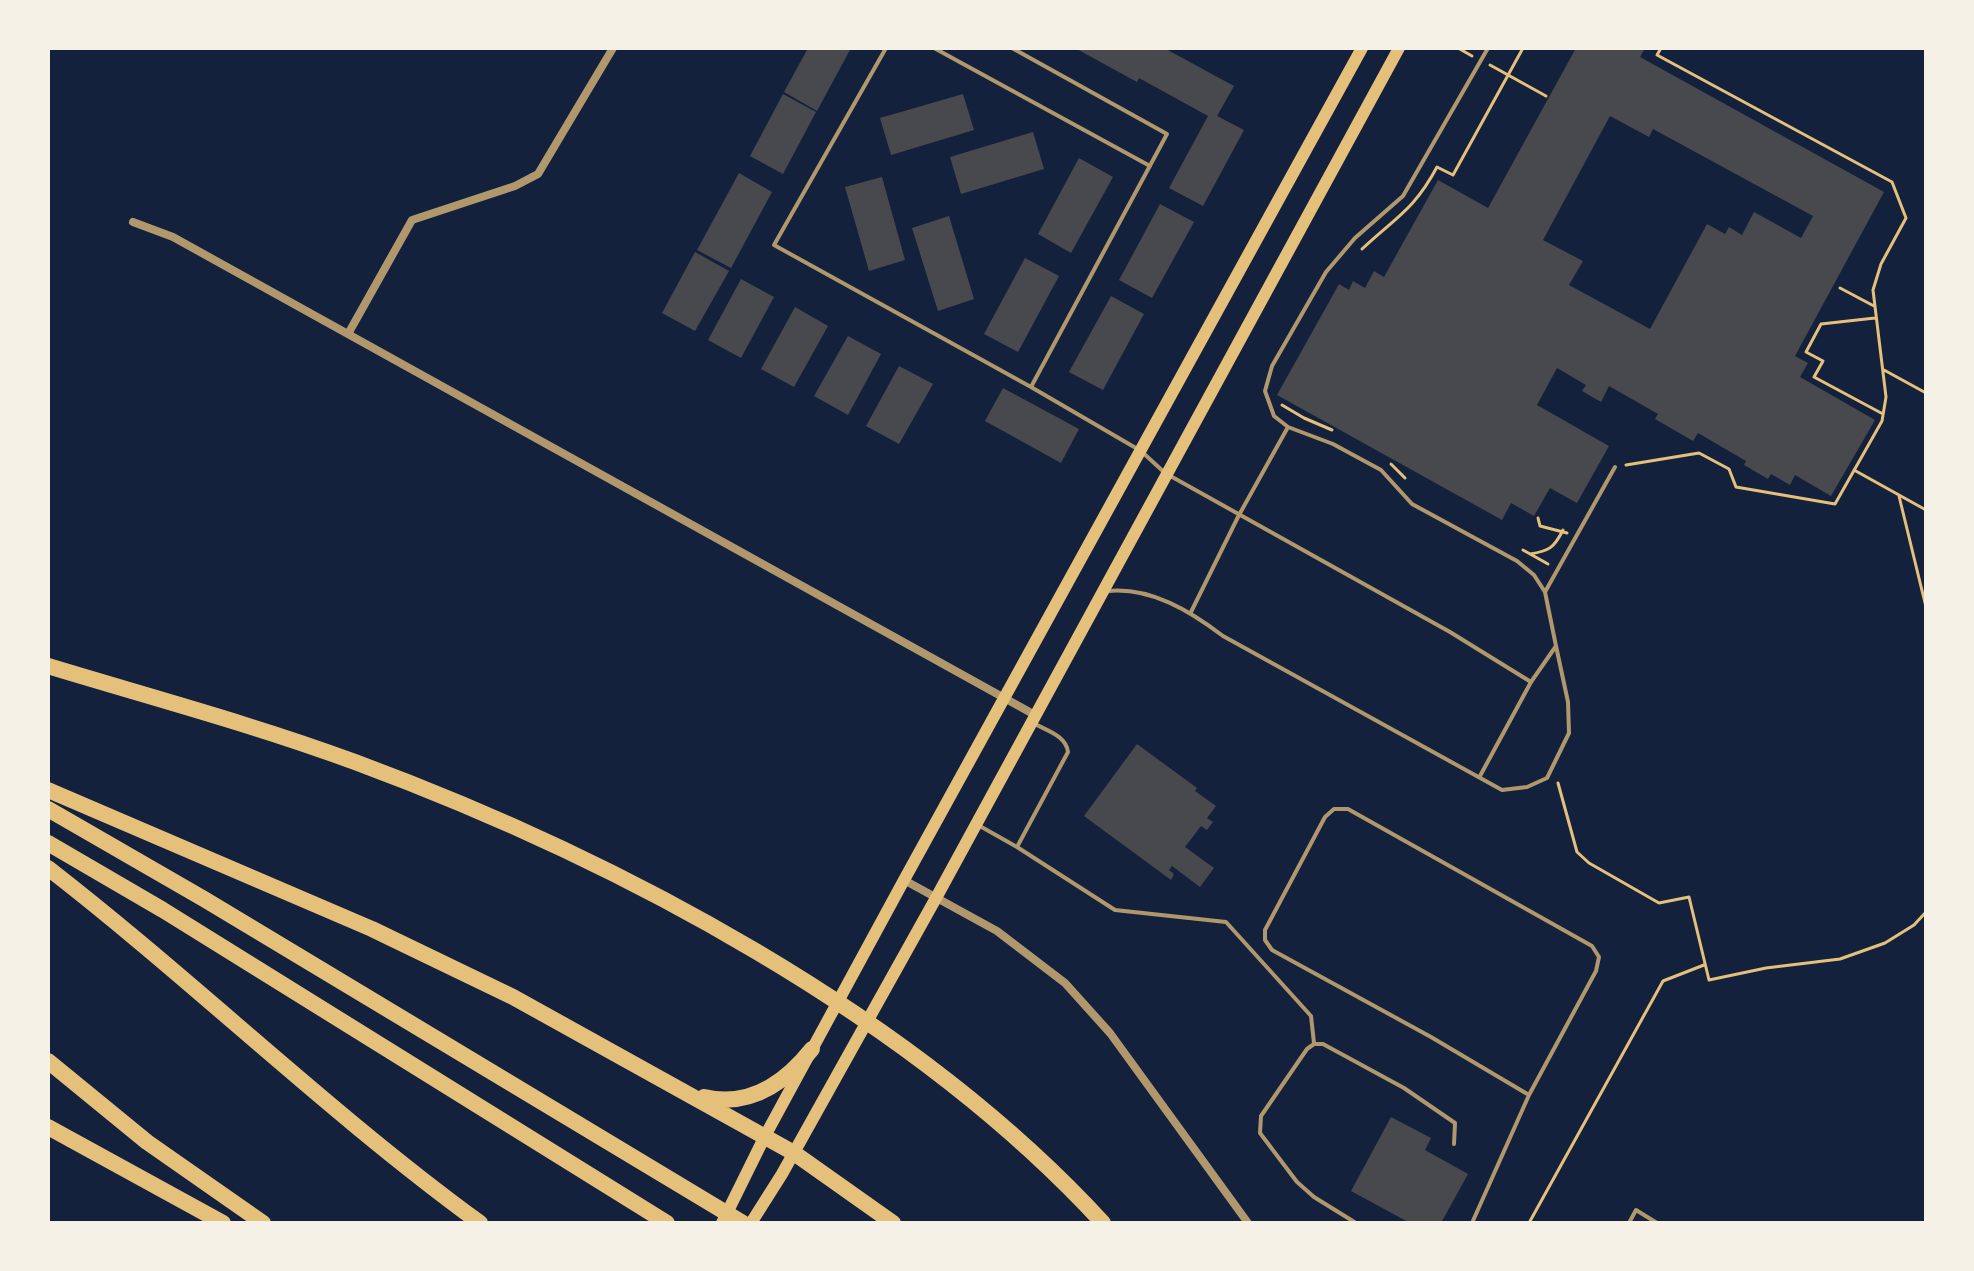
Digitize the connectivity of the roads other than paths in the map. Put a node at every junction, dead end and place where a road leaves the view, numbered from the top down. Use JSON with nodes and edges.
{"nodes":[{"id":1,"x":613,"y":48,"type":"edge"},
{"id":2,"x":886,"y":48,"type":"edge"},
{"id":3,"x":934,"y":48,"type":"edge"},
{"id":4,"x":1012,"y":48,"type":"edge"},
{"id":5,"x":1362,"y":48,"type":"edge"},
{"id":6,"x":1399,"y":48,"type":"edge"},
{"id":7,"x":1488,"y":48,"type":"edge"},
{"id":8,"x":1150,"y":166,"type":"junction"},
{"id":9,"x":133,"y":222,"type":"dead end"},
{"id":10,"x":348,"y":334,"type":"junction"},
{"id":11,"x":1031,"y":387,"type":"junction"},
{"id":12,"x":1288,"y":427,"type":"junction"},
{"id":13,"x":1141,"y":451,"type":"junction"},
{"id":14,"x":1615,"y":467,"type":"road end"},
{"id":15,"x":1165,"y":473,"type":"junction"},
{"id":16,"x":1239,"y":515,"type":"junction"},
{"id":17,"x":1101,"y":591,"type":"junction"},
{"id":18,"x":1545,"y":592,"type":"junction"},
{"id":19,"x":1191,"y":612,"type":"junction"},
{"id":20,"x":1556,"y":646,"type":"junction"},
{"id":21,"x":48,"y":666,"type":"edge"},
{"id":22,"x":1531,"y":682,"type":"junction"},
{"id":23,"x":1004,"y":698,"type":"junction"},
{"id":24,"x":1033,"y":718,"type":"junction"},
{"id":25,"x":1480,"y":776,"type":"junction"},
{"id":26,"x":48,"y":790,"type":"edge"},
{"id":27,"x":48,"y":809,"type":"edge"},
{"id":28,"x":975,"y":824,"type":"junction"},
{"id":29,"x":48,"y":843,"type":"edge"},
{"id":30,"x":1017,"y":847,"type":"junction"},
{"id":31,"x":48,"y":868,"type":"edge"},
{"id":32,"x":904,"y":880,"type":"junction"},
{"id":33,"x":936,"y":898,"type":"junction"},
{"id":34,"x":1314,"y":1044,"type":"junction"},
{"id":35,"x":812,"y":1049,"type":"junction"},
{"id":36,"x":48,"y":1061,"type":"edge"},
{"id":37,"x":679,"y":1088,"type":"junction"},
{"id":38,"x":1529,"y":1095,"type":"junction"},
{"id":39,"x":48,"y":1127,"type":"edge"},
{"id":40,"x":765,"y":1136,"type":"junction"},
{"id":41,"x":1454,"y":1144,"type":"dead end"},
{"id":42,"x":794,"y":1153,"type":"junction"},
{"id":43,"x":223,"y":1223,"type":"edge"},
{"id":44,"x":263,"y":1223,"type":"edge"},
{"id":45,"x":480,"y":1223,"type":"edge"},
{"id":46,"x":667,"y":1223,"type":"edge"},
{"id":47,"x":722,"y":1223,"type":"edge"},
{"id":48,"x":743,"y":1223,"type":"edge"},
{"id":49,"x":751,"y":1223,"type":"edge"},
{"id":50,"x":893,"y":1223,"type":"edge"},
{"id":51,"x":1103,"y":1223,"type":"edge"},
{"id":52,"x":1248,"y":1223,"type":"edge"},
{"id":53,"x":1356,"y":1223,"type":"edge"},
{"id":54,"x":1472,"y":1223,"type":"edge"},
{"id":55,"x":1629,"y":1223,"type":"edge"},
{"id":56,"x":1657,"y":1223,"type":"edge"}],
"edges":[{"from":1,"to":10,"type":"street"},
{"from":2,"to":11,"type":"lane"},
{"from":3,"to":8,"type":"lane"},
{"from":4,"to":8,"type":"lane"},
{"from":5,"to":13,"type":"main road"},
{"from":6,"to":15,"type":"main road"},
{"from":7,"to":12,"type":"lane"},
{"from":8,"to":11,"type":"lane"},
{"from":9,"to":10,"type":"street"},
{"from":10,"to":23,"type":"street"},
{"from":11,"to":13,"type":"lane"},
{"from":12,"to":16,"type":"lane"},
{"from":12,"to":18,"type":"lane"},
{"from":13,"to":15,"type":"lane"},
{"from":13,"to":23,"type":"main road"},
{"from":14,"to":18,"type":"lane"},
{"from":15,"to":16,"type":"lane"},
{"from":15,"to":17,"type":"main road"},
{"from":16,"to":19,"type":"lane"},
{"from":16,"to":22,"type":"lane"},
{"from":17,"to":19,"type":"lane"},
{"from":17,"to":24,"type":"main road"},
{"from":18,"to":20,"type":"lane"},
{"from":19,"to":25,"type":"lane"},
{"from":20,"to":22,"type":"lane"},
{"from":20,"to":25,"type":"lane"},
{"from":21,"to":51,"type":"highway"},
{"from":22,"to":25,"type":"lane"},
{"from":23,"to":24,"type":"street"},
{"from":23,"to":32,"type":"main road"},
{"from":24,"to":28,"type":"main road"},
{"from":24,"to":30,"type":"lane"},
{"from":26,"to":37,"type":"highway"},
{"from":27,"to":48,"type":"highway"},
{"from":28,"to":30,"type":"lane"},
{"from":28,"to":33,"type":"main road"},
{"from":29,"to":46,"type":"highway"},
{"from":30,"to":34,"type":"lane"},
{"from":31,"to":45,"type":"highway"},
{"from":32,"to":33,"type":"street"},
{"from":32,"to":35,"type":"main road"},
{"from":33,"to":42,"type":"main road"},
{"from":33,"to":52,"type":"street"},
{"from":34,"to":41,"type":"lane"},
{"from":34,"to":53,"type":"lane"},
{"from":35,"to":37,"type":"highway"},
{"from":35,"to":40,"type":"main road"},
{"from":36,"to":44,"type":"highway"},
{"from":37,"to":40,"type":"highway"},
{"from":38,"to":38,"type":"lane"},
{"from":38,"to":54,"type":"lane"},
{"from":39,"to":43,"type":"highway"},
{"from":40,"to":42,"type":"highway"},
{"from":40,"to":47,"type":"main road"},
{"from":42,"to":49,"type":"main road"},
{"from":42,"to":50,"type":"highway"},
{"from":55,"to":56,"type":"lane"}]}
